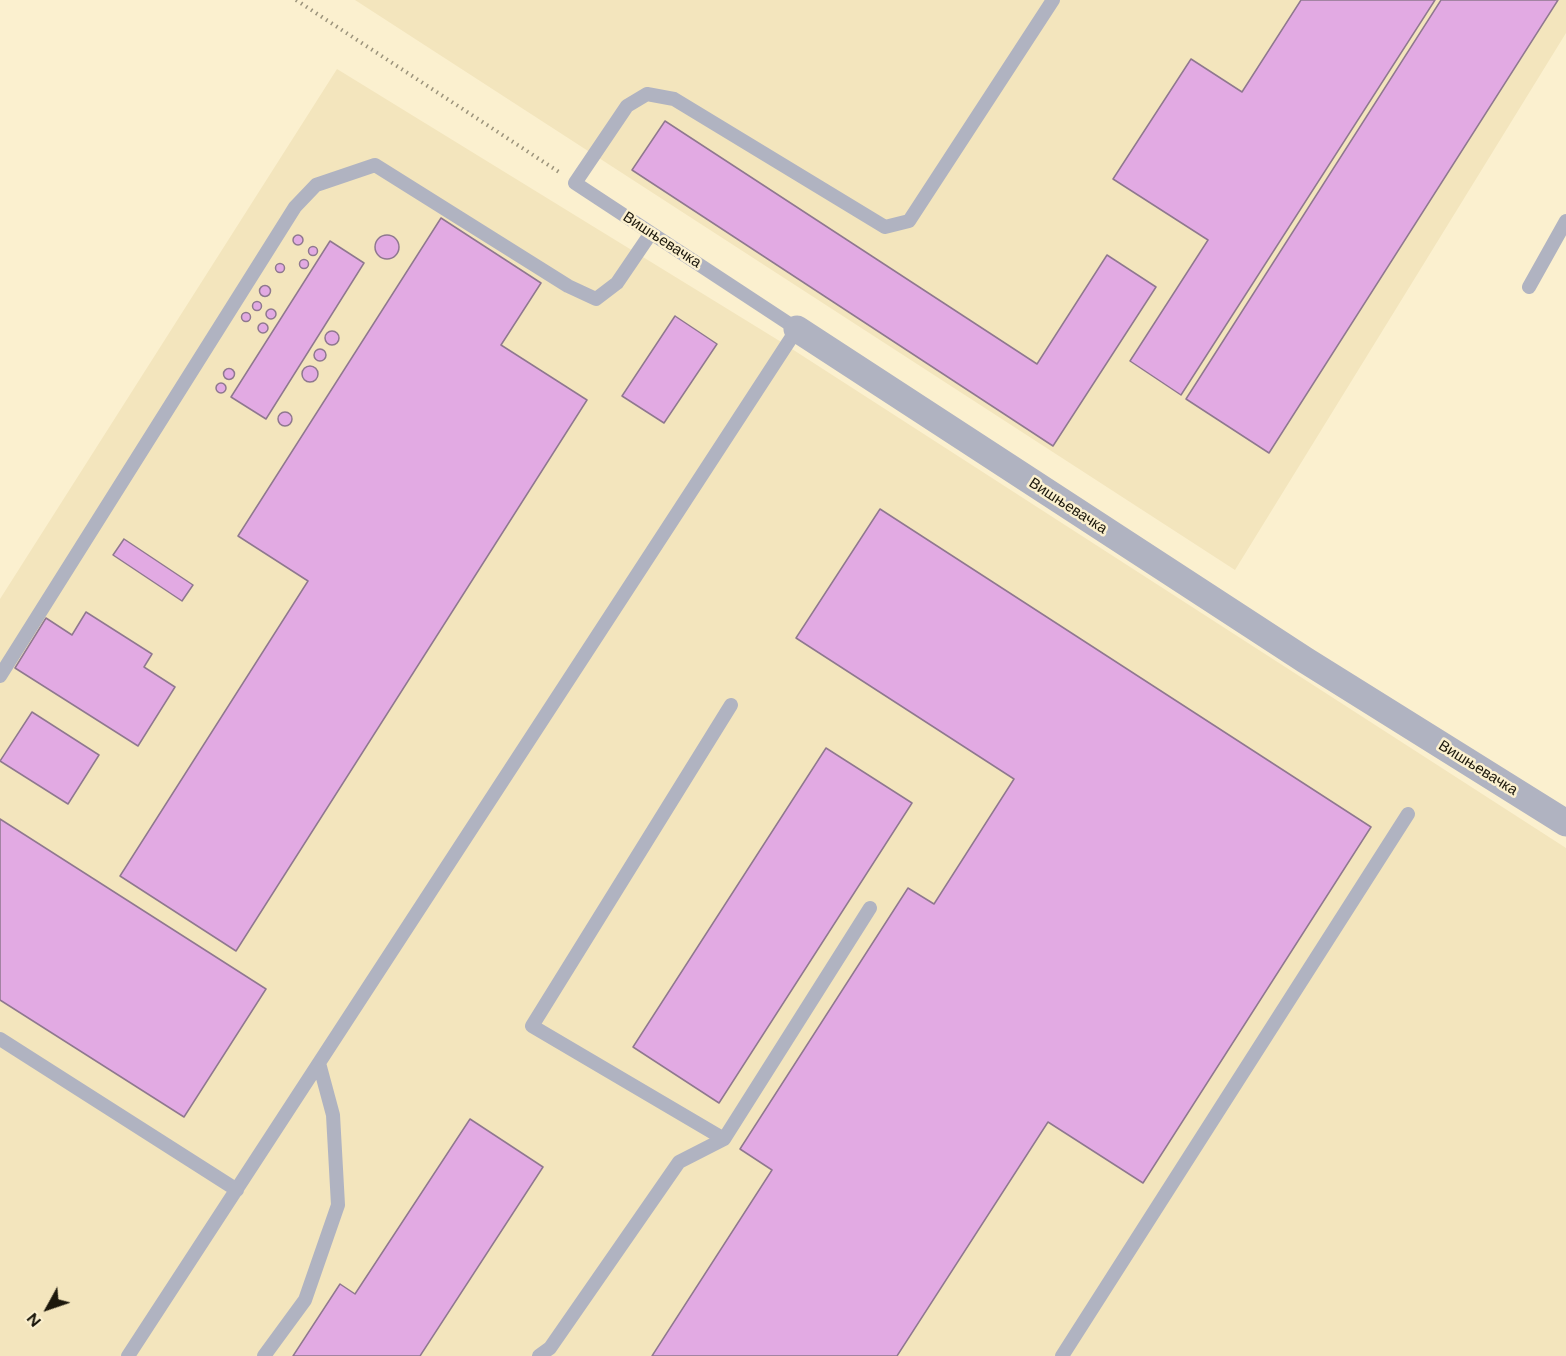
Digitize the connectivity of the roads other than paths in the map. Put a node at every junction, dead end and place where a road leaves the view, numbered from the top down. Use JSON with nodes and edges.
{"nodes":[{"id":1,"x":1053,"y":0,"type":"edge"},
{"id":2,"x":1566,"y":221,"type":"edge"},
{"id":3,"x":651,"y":233,"type":"junction"},
{"id":4,"x":1529,"y":286,"type":"dead end"},
{"id":5,"x":797,"y":329,"type":"junction"},
{"id":6,"x":0,"y":676,"type":"edge"},
{"id":7,"x":731,"y":705,"type":"dead end"},
{"id":8,"x":1408,"y":814,"type":"dead end"},
{"id":9,"x":1566,"y":823,"type":"edge"},
{"id":10,"x":870,"y":908,"type":"dead end"},
{"id":11,"x":0,"y":1039,"type":"edge"},
{"id":12,"x":320,"y":1063,"type":"junction"},
{"id":13,"x":724,"y":1139,"type":"junction"},
{"id":14,"x":237,"y":1190,"type":"junction"},
{"id":15,"x":129,"y":1356,"type":"edge"},
{"id":16,"x":264,"y":1356,"type":"edge"},
{"id":17,"x":539,"y":1356,"type":"edge"},
{"id":18,"x":1062,"y":1356,"type":"edge"}],
"edges":[{"from":1,"to":3,"type":"lane","name":"Вишњевачка"},
{"from":2,"to":4,"type":"lane"},
{"from":3,"to":5,"type":"lane","name":"Вишњевачка"},
{"from":3,"to":6,"type":"lane"},
{"from":5,"to":9,"type":"street","name":"Вишњевачка"},
{"from":5,"to":12,"type":"lane"},
{"from":7,"to":13,"type":"lane"},
{"from":8,"to":18,"type":"lane"},
{"from":10,"to":13,"type":"lane"},
{"from":11,"to":14,"type":"lane"},
{"from":12,"to":14,"type":"lane"},
{"from":12,"to":16,"type":"lane"},
{"from":13,"to":17,"type":"lane"},
{"from":14,"to":15,"type":"lane"}]}
